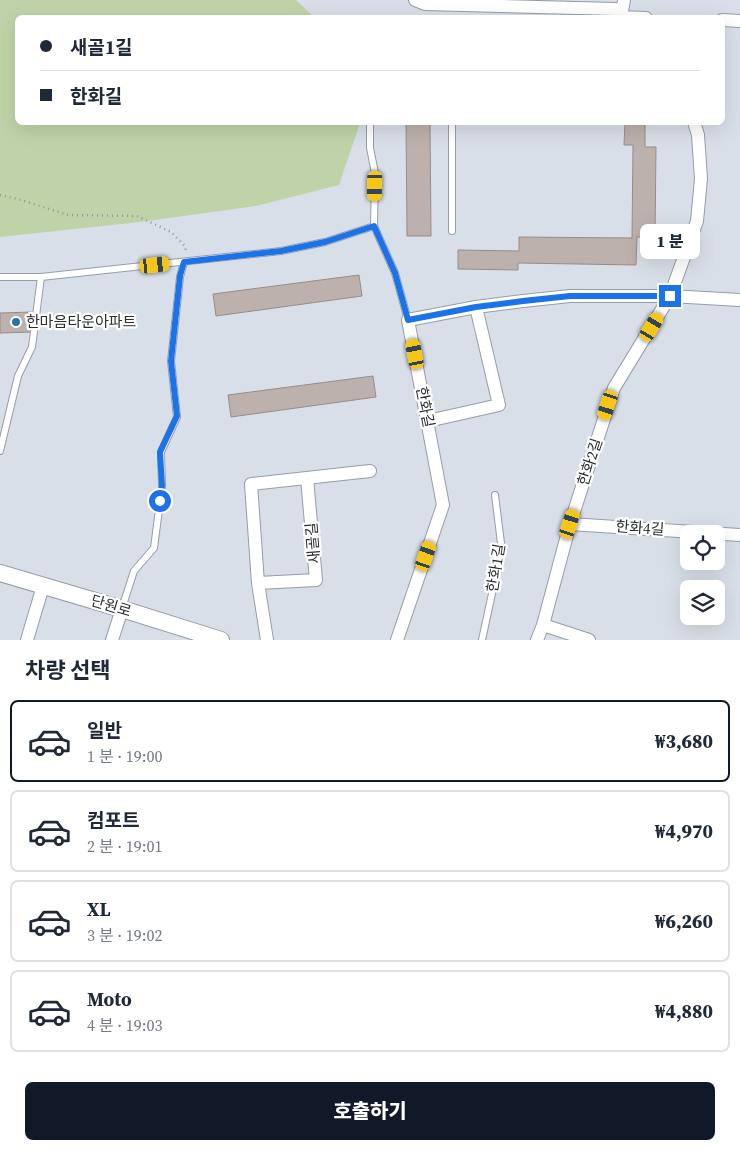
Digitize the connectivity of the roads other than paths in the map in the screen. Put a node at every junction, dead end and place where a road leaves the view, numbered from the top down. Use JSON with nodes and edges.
{"nodes":[{"id":1,"x":415,"y":0,"type":"edge"},
{"id":2,"x":618,"y":10,"type":"edge"},
{"id":3,"x":636,"y":15,"type":"edge"},
{"id":4,"x":725,"y":20,"type":"edge"},
{"id":5,"x":740,"y":21,"type":"edge"},
{"id":6,"x":370,"y":125,"type":"edge"},
{"id":7,"x":452,"y":125,"type":"edge"},
{"id":8,"x":695,"y":125,"type":"edge"},
{"id":9,"x":374,"y":226,"type":"junction"},
{"id":10,"x":452,"y":231,"type":"dead end"},
{"id":11,"x":184,"y":262,"type":"junction"},
{"id":12,"x":41,"y":276,"type":"junction"},
{"id":13,"x":0,"y":278,"type":"edge"},
{"id":14,"x":670,"y":296,"type":"junction"},
{"id":15,"x":740,"y":300,"type":"edge"},
{"id":16,"x":476,"y":307,"type":"junction"},
{"id":17,"x":408,"y":320,"type":"junction"},
{"id":18,"x":428,"y":421,"type":"junction"},
{"id":19,"x":0,"y":450,"type":"edge"},
{"id":20,"x":370,"y":472,"type":"dead end"},
{"id":21,"x":307,"y":478,"type":"junction"},
{"id":22,"x":495,"y":495,"type":"dead end"},
{"id":23,"x":570,"y":524,"type":"junction"},
{"id":24,"x":740,"y":535,"type":"edge"},
{"id":25,"x":0,"y":573,"type":"edge"},
{"id":26,"x":258,"y":583,"type":"junction"},
{"id":27,"x":44,"y":586,"type":"junction"},
{"id":28,"x":122,"y":609,"type":"junction"},
{"id":29,"x":543,"y":626,"type":"junction"},
{"id":30,"x":195,"y":636,"type":"edge"},
{"id":31,"x":27,"y":640,"type":"edge"},
{"id":32,"x":112,"y":640,"type":"edge"},
{"id":33,"x":221,"y":640,"type":"edge"},
{"id":34,"x":267,"y":640,"type":"edge"},
{"id":35,"x":397,"y":640,"type":"edge"},
{"id":36,"x":482,"y":640,"type":"edge"},
{"id":37,"x":537,"y":640,"type":"edge"},
{"id":38,"x":588,"y":640,"type":"edge"}],
"edges":[{"from":1,"to":2,"type":"street"},
{"from":2,"to":3,"type":"street"},
{"from":4,"to":5,"type":"street"},
{"from":6,"to":9,"type":"lane"},
{"from":7,"to":10,"type":"lane"},
{"from":8,"to":14,"type":"street","name":"한화2길"},
{"from":9,"to":11,"type":"lane"},
{"from":9,"to":17,"type":"lane"},
{"from":11,"to":12,"type":"lane"},
{"from":11,"to":28,"type":"lane"},
{"from":12,"to":13,"type":"lane"},
{"from":12,"to":19,"type":"lane"},
{"from":14,"to":15,"type":"street"},
{"from":14,"to":16,"type":"street"},
{"from":14,"to":23,"type":"street","name":"한화2길"},
{"from":16,"to":17,"type":"street"},
{"from":16,"to":18,"type":"street"},
{"from":17,"to":18,"type":"street","name":"한화길"},
{"from":18,"to":35,"type":"street","name":"한화길"},
{"from":20,"to":21,"type":"street"},
{"from":21,"to":26,"type":"street"},
{"from":21,"to":26,"type":"street","name":"새골길"},
{"from":22,"to":36,"type":"lane","name":"한화1길"},
{"from":23,"to":24,"type":"street","name":"한화4길"},
{"from":23,"to":29,"type":"street","name":"한화2길"},
{"from":25,"to":27,"type":"street","name":"단원로"},
{"from":26,"to":34,"type":"street"},
{"from":27,"to":28,"type":"street","name":"단원로"},
{"from":27,"to":31,"type":"street"},
{"from":28,"to":30,"type":"street","name":"단원로"},
{"from":28,"to":32,"type":"street"},
{"from":29,"to":37,"type":"street","name":"한화2길"},
{"from":29,"to":38,"type":"street"},
{"from":30,"to":33,"type":"street","name":"단원로"}]}
